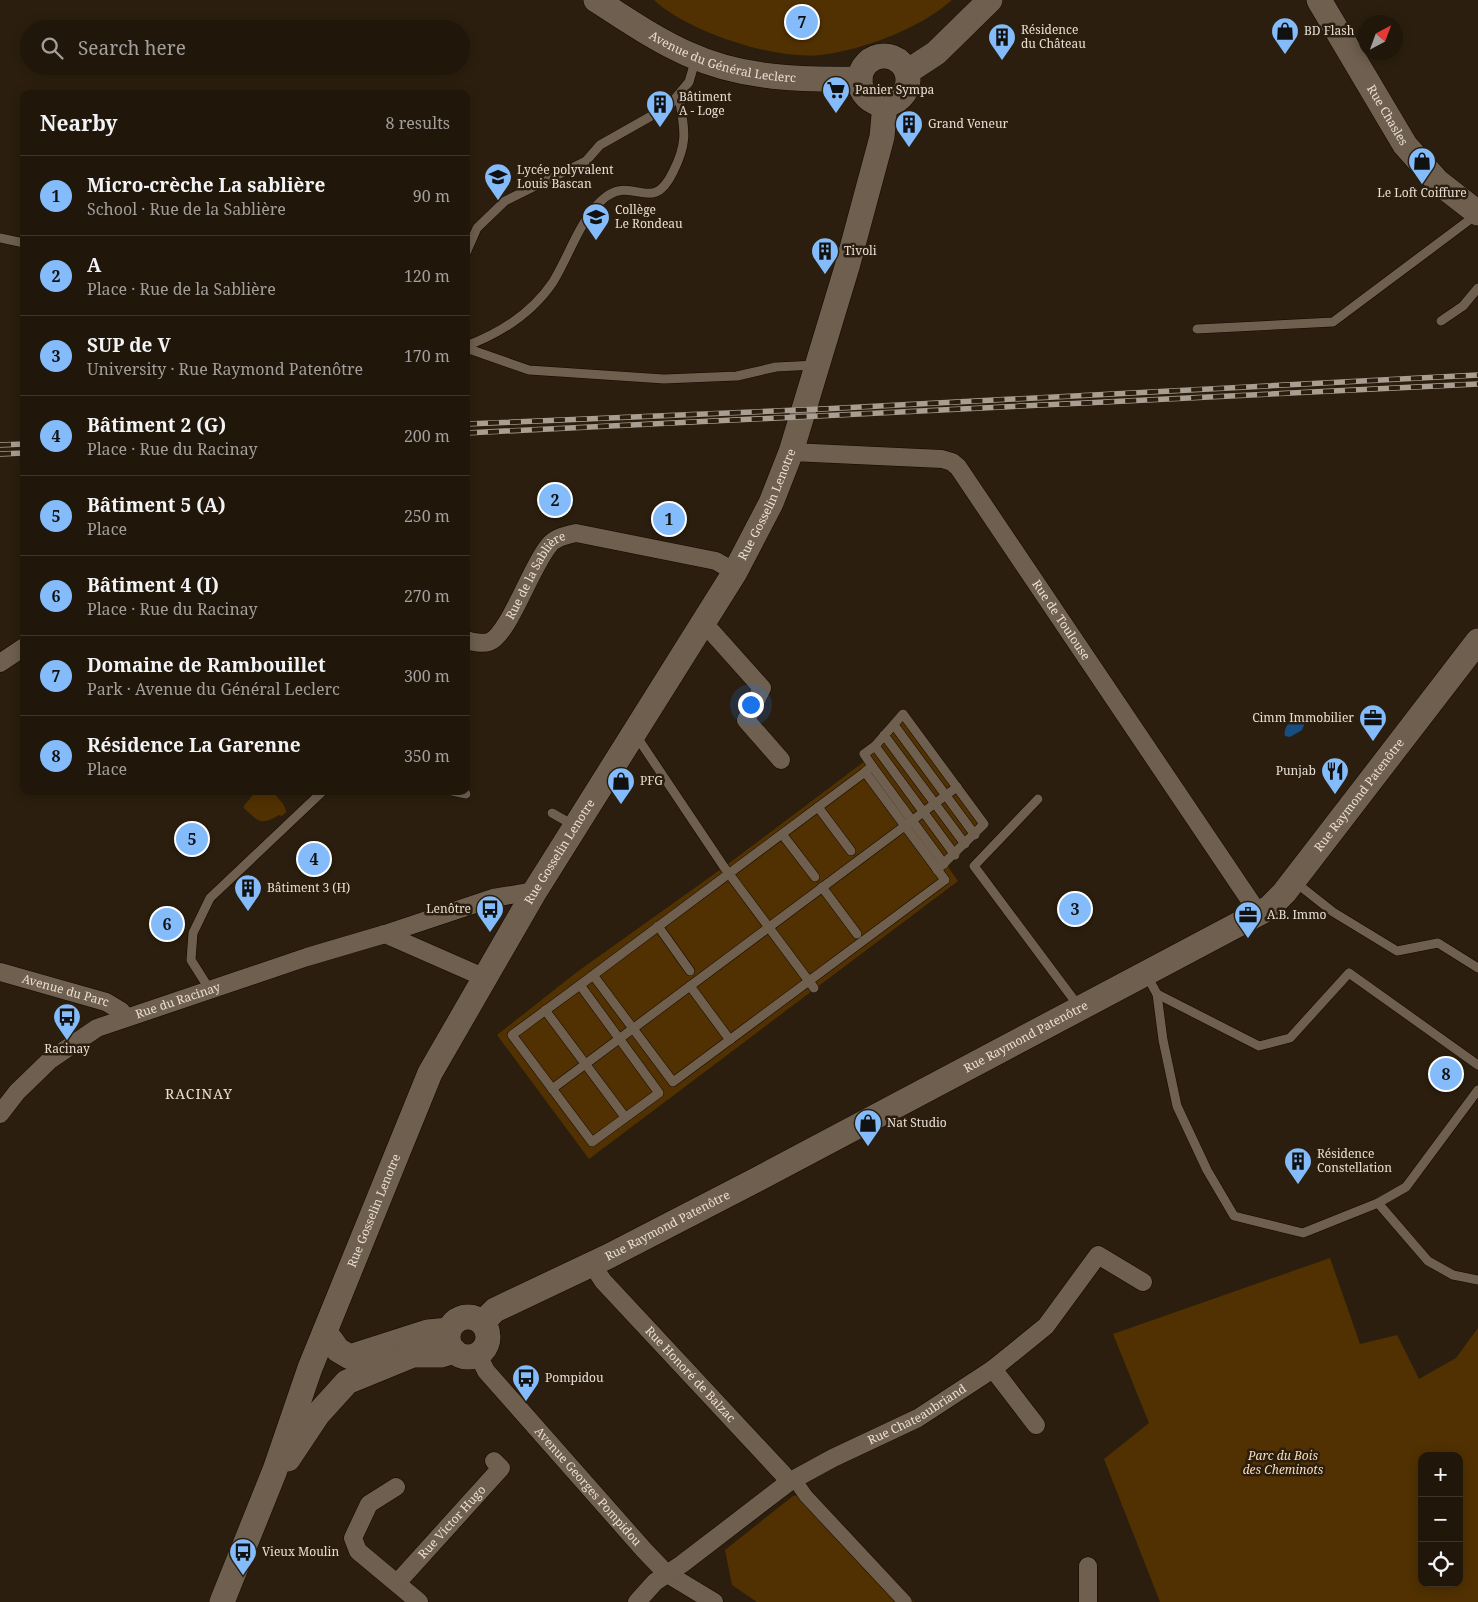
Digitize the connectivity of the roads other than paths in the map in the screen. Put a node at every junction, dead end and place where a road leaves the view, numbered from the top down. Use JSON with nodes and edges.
{"nodes":[{"id":1,"x":596,"y":0,"type":"edge"},
{"id":2,"x":990,"y":0,"type":"edge"},
{"id":3,"x":1319,"y":0,"type":"edge"},
{"id":4,"x":696,"y":58,"type":"junction"},
{"id":5,"x":907,"y":72,"type":"junction"},
{"id":6,"x":860,"y":79,"type":"junction"},
{"id":7,"x":679,"y":96,"type":"junction"},
{"id":8,"x":886,"y":104,"type":"junction"},
{"id":9,"x":1478,"y":213,"type":"edge"},
{"id":10,"x":0,"y":238,"type":"edge"},
{"id":11,"x":20,"y":241,"type":"edge"},
{"id":12,"x":470,"y":244,"type":"edge"},
{"id":13,"x":1478,"y":288,"type":"edge"},
{"id":14,"x":1441,"y":321,"type":"dead end"},
{"id":15,"x":1197,"y":329,"type":"dead end"},
{"id":16,"x":470,"y":345,"type":"edge"},
{"id":17,"x":470,"y":348,"type":"edge"},
{"id":18,"x":817,"y":365,"type":"junction"},
{"id":19,"x":791,"y":452,"type":"junction"},
{"id":20,"x":734,"y":572,"type":"junction"},
{"id":21,"x":704,"y":622,"type":"junction"},
{"id":22,"x":470,"y":641,"type":"edge"},
{"id":23,"x":1478,"y":641,"type":"edge"},
{"id":24,"x":20,"y":653,"type":"edge"},
{"id":25,"x":0,"y":663,"type":"edge"},
{"id":26,"x":894,"y":725,"type":"junction"},
{"id":27,"x":632,"y":735,"type":"junction"},
{"id":28,"x":884,"y":735,"type":"junction"},
{"id":29,"x":875,"y":746,"type":"junction"},
{"id":30,"x":781,"y":760,"type":"dead end"},
{"id":31,"x":869,"y":769,"type":"junction"},
{"id":32,"x":957,"y":787,"type":"junction"},
{"id":33,"x":319,"y":795,"type":"edge"},
{"id":34,"x":946,"y":795,"type":"junction"},
{"id":35,"x":1038,"y":799,"type":"dead end"},
{"id":36,"x":935,"y":803,"type":"junction"},
{"id":37,"x":818,"y":807,"type":"junction"},
{"id":38,"x":923,"y":812,"type":"junction"},
{"id":39,"x":552,"y":813,"type":"dead end"},
{"id":40,"x":908,"y":823,"type":"junction"},
{"id":41,"x":575,"y":826,"type":"junction"},
{"id":42,"x":782,"y":834,"type":"junction"},
{"id":43,"x":974,"y":835,"type":"junction"},
{"id":44,"x":965,"y":844,"type":"junction"},
{"id":45,"x":851,"y":851,"type":"dead end"},
{"id":46,"x":955,"y":855,"type":"junction"},
{"id":47,"x":941,"y":867,"type":"junction"},
{"id":48,"x":729,"y":873,"type":"junction"},
{"id":49,"x":815,"y":877,"type":"dead end"},
{"id":50,"x":1294,"y":881,"type":"junction"},
{"id":51,"x":822,"y":887,"type":"junction"},
{"id":52,"x":534,"y":891,"type":"junction"},
{"id":53,"x":1259,"y":914,"type":"junction"},
{"id":54,"x":658,"y":926,"type":"junction"},
{"id":55,"x":769,"y":927,"type":"junction"},
{"id":56,"x":384,"y":934,"type":"junction"},
{"id":57,"x":857,"y":934,"type":"dead end"},
{"id":58,"x":1478,"y":968,"type":"edge"},
{"id":59,"x":690,"y":971,"type":"dead end"},
{"id":60,"x":0,"y":972,"type":"edge"},
{"id":61,"x":593,"y":975,"type":"junction"},
{"id":62,"x":484,"y":977,"type":"junction"},
{"id":63,"x":580,"y":984,"type":"junction"},
{"id":64,"x":1151,"y":984,"type":"junction"},
{"id":65,"x":811,"y":985,"type":"junction"},
{"id":66,"x":690,"y":986,"type":"junction"},
{"id":67,"x":210,"y":990,"type":"junction"},
{"id":68,"x":1080,"y":1008,"type":"junction"},
{"id":69,"x":545,"y":1010,"type":"junction"},
{"id":70,"x":126,"y":1017,"type":"junction"},
{"id":71,"x":633,"y":1029,"type":"junction"},
{"id":72,"x":620,"y":1039,"type":"junction"},
{"id":73,"x":730,"y":1040,"type":"junction"},
{"id":74,"x":585,"y":1064,"type":"junction"},
{"id":75,"x":1478,"y":1065,"type":"edge"},
{"id":76,"x":552,"y":1089,"type":"junction"},
{"id":77,"x":1478,"y":1090,"type":"edge"},
{"id":78,"x":0,"y":1114,"type":"edge"},
{"id":79,"x":625,"y":1118,"type":"junction"},
{"id":80,"x":1378,"y":1203,"type":"junction"},
{"id":81,"x":592,"y":1264,"type":"junction"},
{"id":82,"x":1478,"y":1280,"type":"edge"},
{"id":83,"x":1143,"y":1282,"type":"dead end"},
{"id":84,"x":483,"y":1322,"type":"junction"},
{"id":85,"x":325,"y":1332,"type":"junction"},
{"id":86,"x":451,"y":1341,"type":"junction"},
{"id":87,"x":371,"y":1352,"type":"junction"},
{"id":88,"x":478,"y":1355,"type":"junction"},
{"id":89,"x":310,"y":1368,"type":"junction"},
{"id":90,"x":993,"y":1369,"type":"junction"},
{"id":91,"x":343,"y":1386,"type":"junction"},
{"id":92,"x":1036,"y":1425,"type":"dead end"},
{"id":93,"x":494,"y":1461,"type":"dead end"},
{"id":94,"x":275,"y":1470,"type":"junction"},
{"id":95,"x":792,"y":1481,"type":"junction"},
{"id":96,"x":396,"y":1487,"type":"dead end"},
{"id":97,"x":1088,"y":1566,"type":"dead end"},
{"id":98,"x":666,"y":1573,"type":"junction"},
{"id":99,"x":397,"y":1583,"type":"junction"},
{"id":100,"x":222,"y":1602,"type":"edge"},
{"id":101,"x":419,"y":1602,"type":"edge"},
{"id":102,"x":637,"y":1602,"type":"edge"},
{"id":103,"x":714,"y":1602,"type":"edge"},
{"id":104,"x":905,"y":1602,"type":"edge"},
{"id":105,"x":1088,"y":1602,"type":"edge"}],
"edges":[{"from":1,"to":4,"type":"main road","name":"Avenue du Général Leclerc"},
{"from":2,"to":5,"type":"main road"},
{"from":3,"to":9,"type":"main road","name":"Rue Chasles"},
{"from":4,"to":6,"type":"main road","name":"Avenue du Général Leclerc"},
{"from":4,"to":7,"type":"lane"},
{"from":5,"to":6,"type":"main road"},
{"from":5,"to":8,"type":"main road"},
{"from":6,"to":8,"type":"main road"},
{"from":7,"to":12,"type":"lane"},
{"from":7,"to":16,"type":"lane"},
{"from":8,"to":18,"type":"main road","name":"Rue Gosselin Lenotre"},
{"from":9,"to":15,"type":"lane"},
{"from":10,"to":11,"type":"lane"},
{"from":13,"to":14,"type":"lane"},
{"from":17,"to":18,"type":"lane"},
{"from":18,"to":19,"type":"main road","name":"Rue Gosselin Lenotre"},
{"from":19,"to":20,"type":"main road","name":"Rue Gosselin Lenotre"},
{"from":19,"to":53,"type":"street","name":"Rue de Toulouse"},
{"from":20,"to":21,"type":"main road","name":"Rue Gosselin Lenotre"},
{"from":20,"to":22,"type":"street","name":"Rue de la Sablière"},
{"from":21,"to":27,"type":"main road","name":"Rue Gosselin Lenotre"},
{"from":21,"to":30,"type":"street"},
{"from":23,"to":50,"type":"main road","name":"Rue Raymond Patenôtre"},
{"from":24,"to":25,"type":"street"},
{"from":26,"to":28,"type":"lane"},
{"from":26,"to":32,"type":"lane"},
{"from":26,"to":34,"type":"lane"},
{"from":27,"to":41,"type":"main road","name":"Rue Gosselin Lenotre"},
{"from":27,"to":48,"type":"lane"},
{"from":28,"to":29,"type":"lane"},
{"from":28,"to":36,"type":"lane"},
{"from":29,"to":31,"type":"lane"},
{"from":29,"to":38,"type":"lane"},
{"from":31,"to":37,"type":"lane"},
{"from":31,"to":40,"type":"lane"},
{"from":32,"to":34,"type":"lane"},
{"from":32,"to":43,"type":"lane"},
{"from":33,"to":67,"type":"lane"},
{"from":34,"to":36,"type":"lane"},
{"from":34,"to":43,"type":"lane"},
{"from":35,"to":68,"type":"lane"},
{"from":36,"to":38,"type":"lane"},
{"from":36,"to":44,"type":"lane"},
{"from":37,"to":42,"type":"lane"},
{"from":37,"to":45,"type":"lane"},
{"from":38,"to":40,"type":"lane"},
{"from":38,"to":46,"type":"lane"},
{"from":39,"to":41,"type":"lane"},
{"from":40,"to":47,"type":"lane"},
{"from":40,"to":51,"type":"lane"},
{"from":41,"to":52,"type":"main road","name":"Rue Gosselin Lenotre"},
{"from":42,"to":48,"type":"lane"},
{"from":42,"to":49,"type":"lane"},
{"from":43,"to":44,"type":"lane"},
{"from":44,"to":46,"type":"lane"},
{"from":46,"to":47,"type":"lane"},
{"from":47,"to":65,"type":"lane"},
{"from":48,"to":54,"type":"lane"},
{"from":48,"to":55,"type":"lane"},
{"from":50,"to":53,"type":"main road","name":"Rue Raymond Patenôtre"},
{"from":50,"to":58,"type":"lane"},
{"from":51,"to":55,"type":"lane"},
{"from":51,"to":57,"type":"lane"},
{"from":52,"to":56,"type":"street","name":"Rue du Racinay"},
{"from":52,"to":62,"type":"main road","name":"Rue Gosselin Lenotre"},
{"from":53,"to":64,"type":"main road","name":"Rue Raymond Patenôtre"},
{"from":54,"to":59,"type":"lane"},
{"from":54,"to":61,"type":"lane"},
{"from":55,"to":65,"type":"lane"},
{"from":55,"to":66,"type":"lane"},
{"from":56,"to":62,"type":"street"},
{"from":56,"to":67,"type":"street","name":"Rue du Racinay"},
{"from":60,"to":70,"type":"street","name":"Avenue du Parc"},
{"from":61,"to":63,"type":"lane"},
{"from":61,"to":71,"type":"lane"},
{"from":62,"to":85,"type":"main road","name":"Rue Gosselin Lenotre"},
{"from":63,"to":69,"type":"lane"},
{"from":63,"to":72,"type":"lane"},
{"from":64,"to":68,"type":"main road","name":"Rue Raymond Patenôtre"},
{"from":64,"to":75,"type":"lane"},
{"from":64,"to":80,"type":"lane"},
{"from":65,"to":73,"type":"lane"},
{"from":66,"to":71,"type":"lane"},
{"from":66,"to":73,"type":"lane"},
{"from":67,"to":70,"type":"street","name":"Rue du Racinay"},
{"from":68,"to":81,"type":"main road","name":"Rue Raymond Patenôtre"},
{"from":69,"to":74,"type":"lane"},
{"from":69,"to":76,"type":"lane"},
{"from":70,"to":78,"type":"street","name":"Rue du Racinay"},
{"from":71,"to":72,"type":"lane"},
{"from":71,"to":73,"type":"lane"},
{"from":72,"to":74,"type":"lane"},
{"from":72,"to":79,"type":"lane"},
{"from":74,"to":76,"type":"lane"},
{"from":74,"to":79,"type":"lane"},
{"from":76,"to":79,"type":"lane"},
{"from":77,"to":80,"type":"lane"},
{"from":80,"to":82,"type":"lane"},
{"from":81,"to":84,"type":"main road","name":"Rue Raymond Patenôtre"},
{"from":81,"to":95,"type":"street","name":"Rue Honoré de Balzac"},
{"from":83,"to":90,"type":"street","name":"Rue Chateaubriand"},
{"from":84,"to":86,"type":"main road"},
{"from":84,"to":88,"type":"main road"},
{"from":85,"to":87,"type":"main road"},
{"from":85,"to":89,"type":"main road","name":"Rue Gosselin Lenotre"},
{"from":86,"to":87,"type":"main road"},
{"from":86,"to":88,"type":"main road"},
{"from":86,"to":91,"type":"main road"},
{"from":87,"to":89,"type":"main road"},
{"from":88,"to":98,"type":"street","name":"Avenue Georges Pompidou"},
{"from":89,"to":91,"type":"main road"},
{"from":89,"to":94,"type":"main road","name":"Rue Gosselin Lenotre"},
{"from":90,"to":92,"type":"street"},
{"from":90,"to":95,"type":"street","name":"Rue Chateaubriand"},
{"from":91,"to":94,"type":"main road"},
{"from":93,"to":99,"type":"street","name":"Rue Victor Hugo"},
{"from":94,"to":100,"type":"main road","name":"Rue Gosselin Lenotre"},
{"from":95,"to":98,"type":"street","name":"Rue Chateaubriand"},
{"from":95,"to":104,"type":"street"},
{"from":96,"to":99,"type":"street"},
{"from":97,"to":105,"type":"street"},
{"from":98,"to":102,"type":"street"},
{"from":98,"to":103,"type":"street","name":"Avenue Georges Pompidou"},
{"from":99,"to":101,"type":"street"}]}
